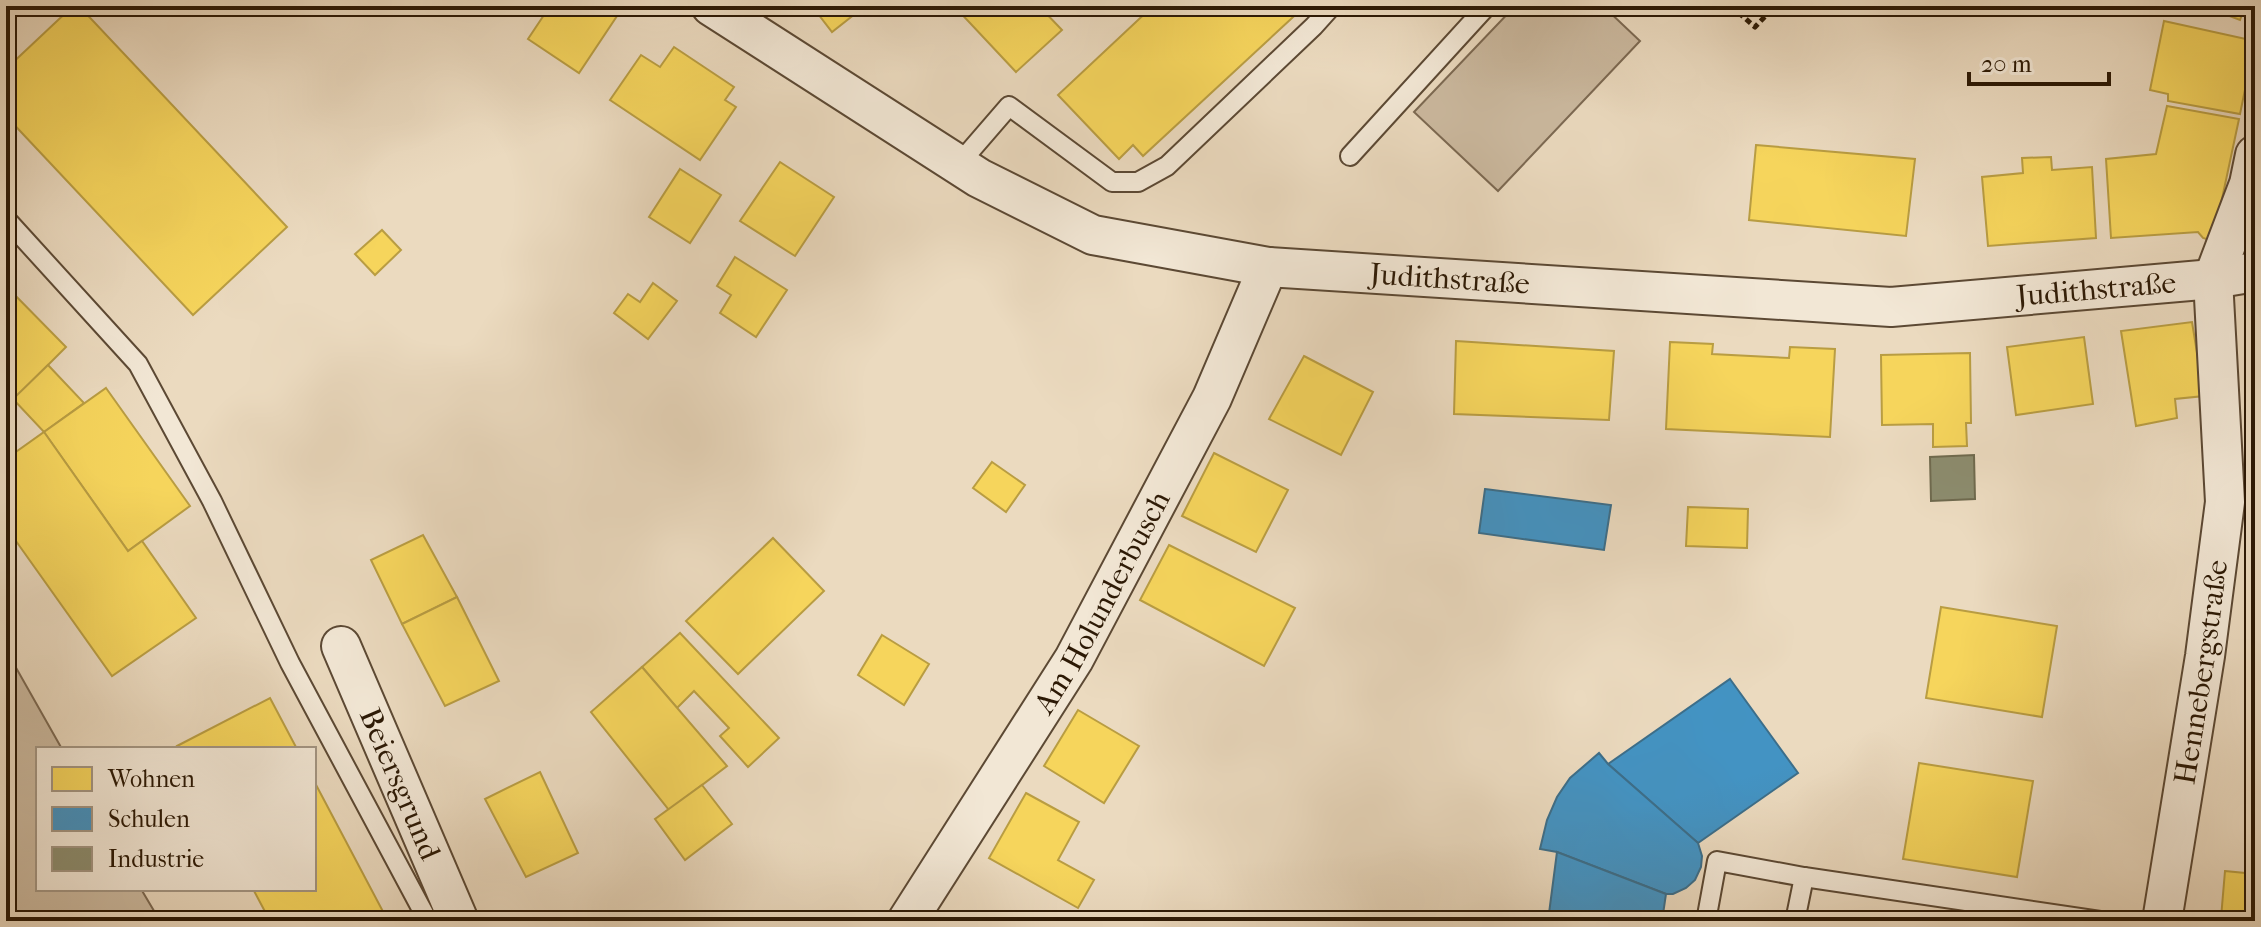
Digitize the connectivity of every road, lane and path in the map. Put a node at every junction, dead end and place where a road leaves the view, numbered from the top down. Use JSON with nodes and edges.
{"nodes":[{"id":1,"x":711,"y":6,"type":"edge"},
{"id":2,"x":1332,"y":6,"type":"edge"},
{"id":3,"x":1487,"y":6,"type":"edge"},
{"id":4,"x":1731,"y":6,"type":"edge"},
{"id":5,"x":1775,"y":6,"type":"edge"},
{"id":6,"x":2255,"y":155,"type":"edge"},
{"id":7,"x":1350,"y":156,"type":"dead end"},
{"id":8,"x":958,"y":165,"type":"junction"},
{"id":9,"x":6,"y":219,"type":"edge"},
{"id":10,"x":1268,"y":267,"type":"junction"},
{"id":11,"x":2255,"y":272,"type":"edge"},
{"id":12,"x":2213,"y":279,"type":"junction"},
{"id":13,"x":341,"y":646,"type":"dead end"},
{"id":14,"x":1804,"y":877,"type":"junction"},
{"id":15,"x":428,"y":921,"type":"edge"},
{"id":16,"x":459,"y":921,"type":"edge"},
{"id":17,"x":907,"y":921,"type":"edge"},
{"id":18,"x":1706,"y":921,"type":"edge"},
{"id":19,"x":1795,"y":921,"type":"edge"},
{"id":20,"x":2100,"y":921,"type":"edge"},
{"id":21,"x":2162,"y":921,"type":"edge"}],
"edges":[{"from":1,"to":8,"type":"street","name":"Judithstraße"},
{"from":2,"to":8,"type":"lane"},
{"from":3,"to":7,"type":"lane"},
{"from":4,"to":5,"type":"path"},
{"from":6,"to":12,"type":"street"},
{"from":8,"to":10,"type":"street","name":"Judithstraße"},
{"from":9,"to":15,"type":"lane"},
{"from":10,"to":12,"type":"street","name":"Judithstraße"},
{"from":10,"to":17,"type":"street","name":"Am Holunderbusch"},
{"from":11,"to":12,"type":"street","name":"Judithstraße"},
{"from":12,"to":21,"type":"street","name":"Hennebergstraße"},
{"from":13,"to":16,"type":"street","name":"Beiersgrund"},
{"from":14,"to":18,"type":"lane"},
{"from":14,"to":19,"type":"lane"},
{"from":14,"to":20,"type":"lane"}]}
